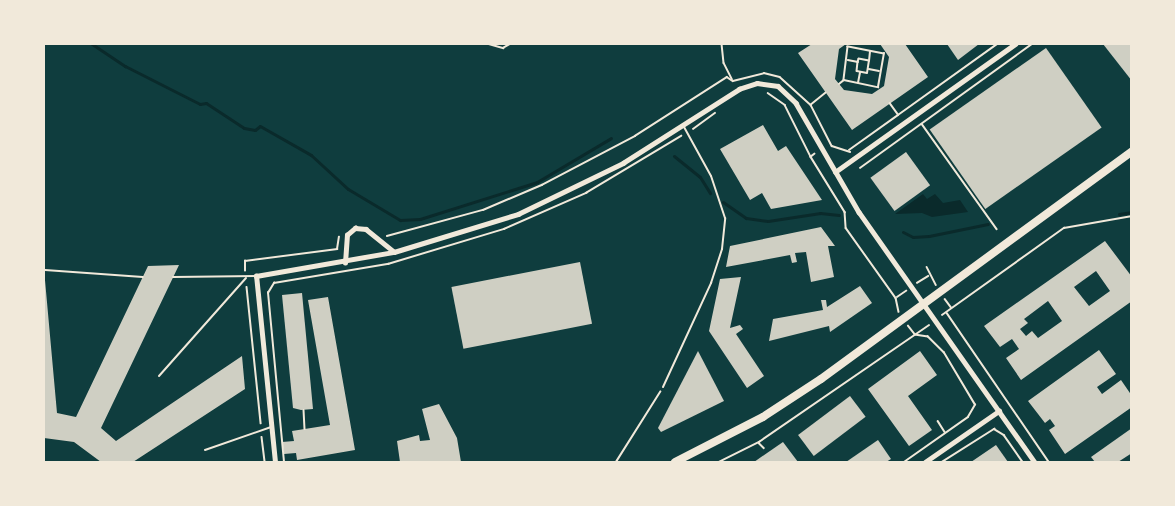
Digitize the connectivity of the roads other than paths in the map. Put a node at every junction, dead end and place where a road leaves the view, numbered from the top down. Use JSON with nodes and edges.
{"nodes":[{"id":1,"x":1015,"y":44,"type":"edge"},
{"id":2,"x":682,"y":125,"type":"junction"},
{"id":3,"x":1131,"y":151,"type":"edge"},
{"id":4,"x":835,"y":172,"type":"junction"},
{"id":5,"x":394,"y":252,"type":"junction"},
{"id":6,"x":345,"y":263,"type":"junction"},
{"id":7,"x":45,"y":270,"type":"dead end"},
{"id":8,"x":256,"y":276,"type":"junction"},
{"id":9,"x":143,"y":277,"type":"dead end"},
{"id":10,"x":173,"y":277,"type":"dead end"},
{"id":11,"x":246,"y":278,"type":"junction"},
{"id":12,"x":924,"y":304,"type":"junction"},
{"id":13,"x":159,"y":376,"type":"dead end"},
{"id":14,"x":663,"y":387,"type":"road end"},
{"id":15,"x":999,"y":411,"type":"junction"},
{"id":16,"x":271,"y":427,"type":"junction"},
{"id":17,"x":205,"y":450,"type":"dead end"},
{"id":18,"x":275,"y":462,"type":"edge"},
{"id":19,"x":675,"y":462,"type":"edge"},
{"id":20,"x":925,"y":462,"type":"edge"},
{"id":21,"x":1035,"y":462,"type":"edge"}],
"edges":[{"from":1,"to":4,"type":"street"},
{"from":2,"to":4,"type":"street"},
{"from":2,"to":5,"type":"street"},
{"from":2,"to":14,"type":"lane"},
{"from":3,"to":12,"type":"main road"},
{"from":4,"to":12,"type":"street"},
{"from":5,"to":6,"type":"street"},
{"from":5,"to":6,"type":"street"},
{"from":6,"to":8,"type":"street"},
{"from":7,"to":9,"type":"lane"},
{"from":8,"to":11,"type":"lane"},
{"from":8,"to":16,"type":"street"},
{"from":10,"to":11,"type":"lane"},
{"from":11,"to":13,"type":"lane"},
{"from":12,"to":15,"type":"street"},
{"from":12,"to":19,"type":"main road"},
{"from":15,"to":20,"type":"street"},
{"from":15,"to":21,"type":"street"},
{"from":16,"to":17,"type":"lane"},
{"from":16,"to":18,"type":"street"}]}
